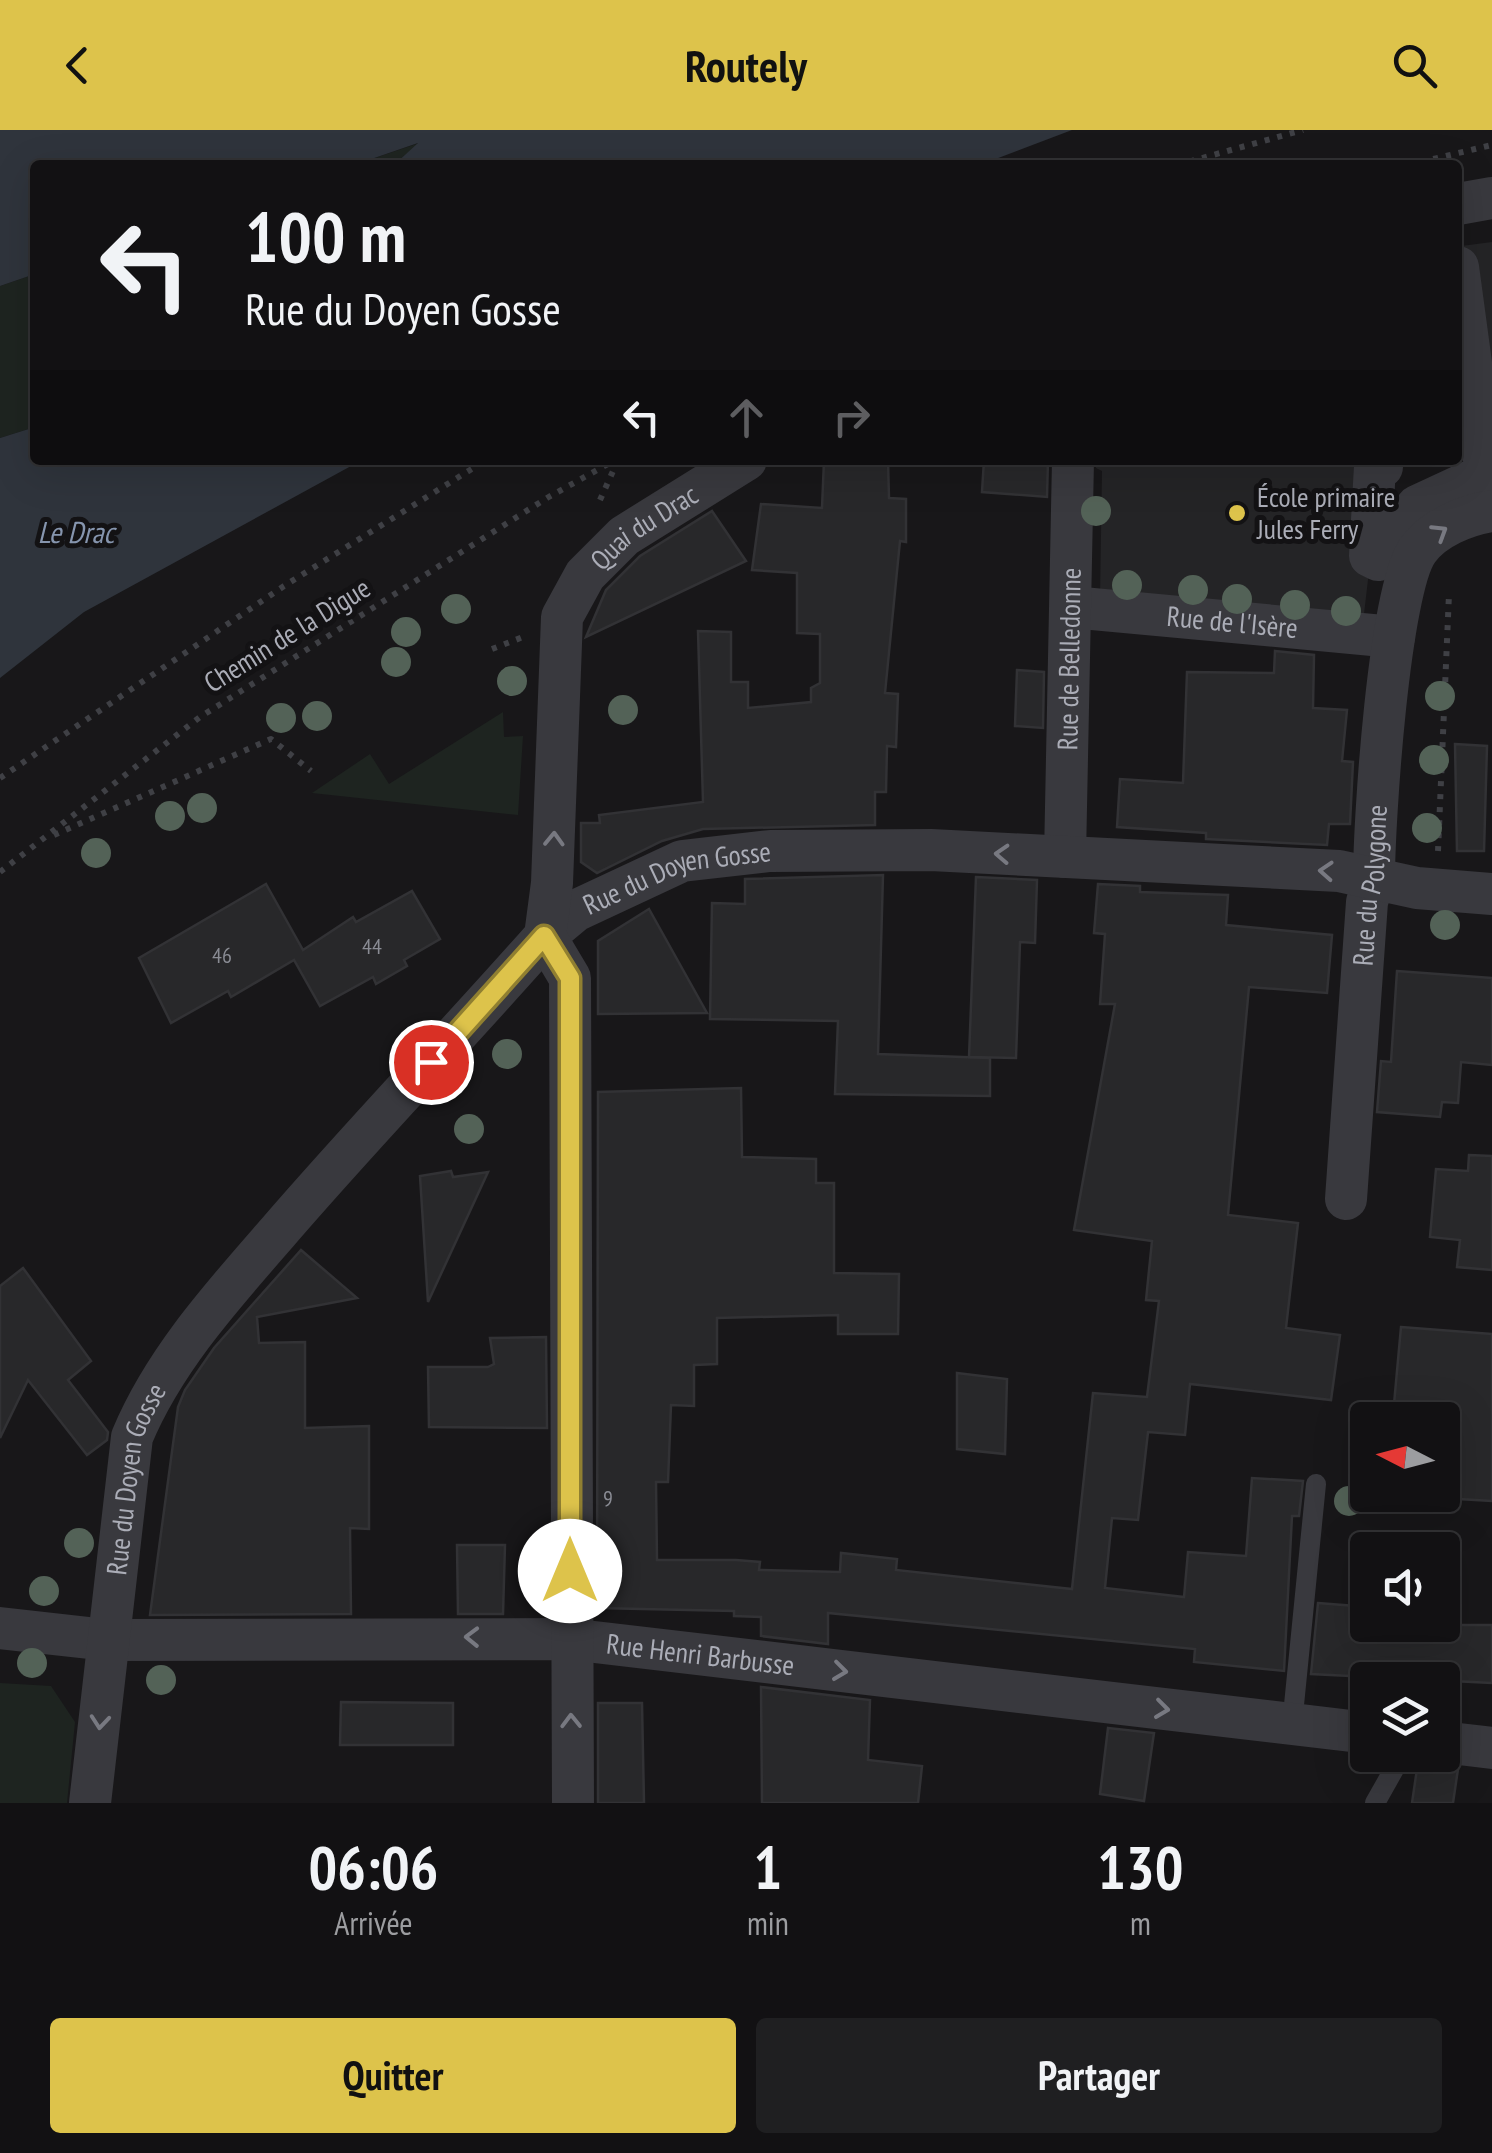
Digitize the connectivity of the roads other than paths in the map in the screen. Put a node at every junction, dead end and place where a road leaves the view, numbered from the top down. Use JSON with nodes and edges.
{"nodes":[{"id":1,"x":1492,"y":198,"type":"edge"},
{"id":2,"x":1462,"y":203,"type":"edge"},
{"id":3,"x":1462,"y":297,"type":"edge"},
{"id":4,"x":738,"y":465,"type":"edge"},
{"id":5,"x":1074,"y":465,"type":"edge"},
{"id":6,"x":1382,"y":465,"type":"edge"},
{"id":7,"x":1492,"y":511,"type":"edge"},
{"id":8,"x":1070,"y":607,"type":"junction"},
{"id":9,"x":1394,"y":636,"type":"junction"},
{"id":10,"x":1065,"y":857,"type":"junction"},
{"id":11,"x":1374,"y":879,"type":"junction"},
{"id":12,"x":1492,"y":894,"type":"edge"},
{"id":13,"x":544,"y":936,"type":"junction"},
{"id":14,"x":1346,"y":1199,"type":"dead end"},
{"id":15,"x":1316,"y":1484,"type":"dead end"},
{"id":16,"x":0,"y":1628,"type":"edge"},
{"id":17,"x":569,"y":1639,"type":"junction"},
{"id":18,"x":107,"y":1640,"type":"junction"},
{"id":19,"x":1292,"y":1724,"type":"junction"},
{"id":20,"x":1350,"y":1732,"type":"edge"},
{"id":21,"x":1460,"y":1744,"type":"edge"},
{"id":22,"x":1492,"y":1748,"type":"edge"},
{"id":23,"x":1392,"y":1772,"type":"edge"},
{"id":24,"x":90,"y":1803,"type":"edge"},
{"id":25,"x":573,"y":1803,"type":"edge"},
{"id":26,"x":1375,"y":1803,"type":"edge"}],
"edges":[{"from":1,"to":2,"type":"street"},
{"from":3,"to":6,"type":"street"},
{"from":13,"to":4,"type":"street","name":"Quai du Drac","one_way":true},
{"from":5,"to":8,"type":"street","name":"Rue de Belledonne"},
{"from":9,"to":7,"type":"street","name":"Rue du Polygone","one_way":true},
{"from":8,"to":9,"type":"street","name":"Rue de l'Isère"},
{"from":8,"to":10,"type":"street","name":"Rue de Belledonne"},
{"from":9,"to":11,"type":"street","name":"Rue du Polygone"},
{"from":11,"to":10,"type":"street","name":"Rue du Doyen Gosse","one_way":true},
{"from":10,"to":13,"type":"street","name":"Rue du Doyen Gosse","one_way":true},
{"from":11,"to":12,"type":"street","name":"Rue du Doyen Gosse"},
{"from":11,"to":14,"type":"street","name":"Rue du Polygone"},
{"from":13,"to":17,"type":"street"},
{"from":13,"to":18,"type":"street","name":"Rue du Doyen Gosse"},
{"from":15,"to":19,"type":"lane"},
{"from":16,"to":18,"type":"street","name":"Rue Henri Barbusse"},
{"from":17,"to":18,"type":"street","name":"Rue Henri Barbusse","one_way":true},
{"from":17,"to":19,"type":"street","name":"Rue Henri Barbusse","one_way":true},
{"from":25,"to":17,"type":"street","one_way":true},
{"from":18,"to":24,"type":"street","name":"Rue du Doyen Gosse","one_way":true},
{"from":19,"to":20,"type":"street","name":"Rue Henri Barbusse"},
{"from":21,"to":22,"type":"street"},
{"from":23,"to":26,"type":"lane"}]}
